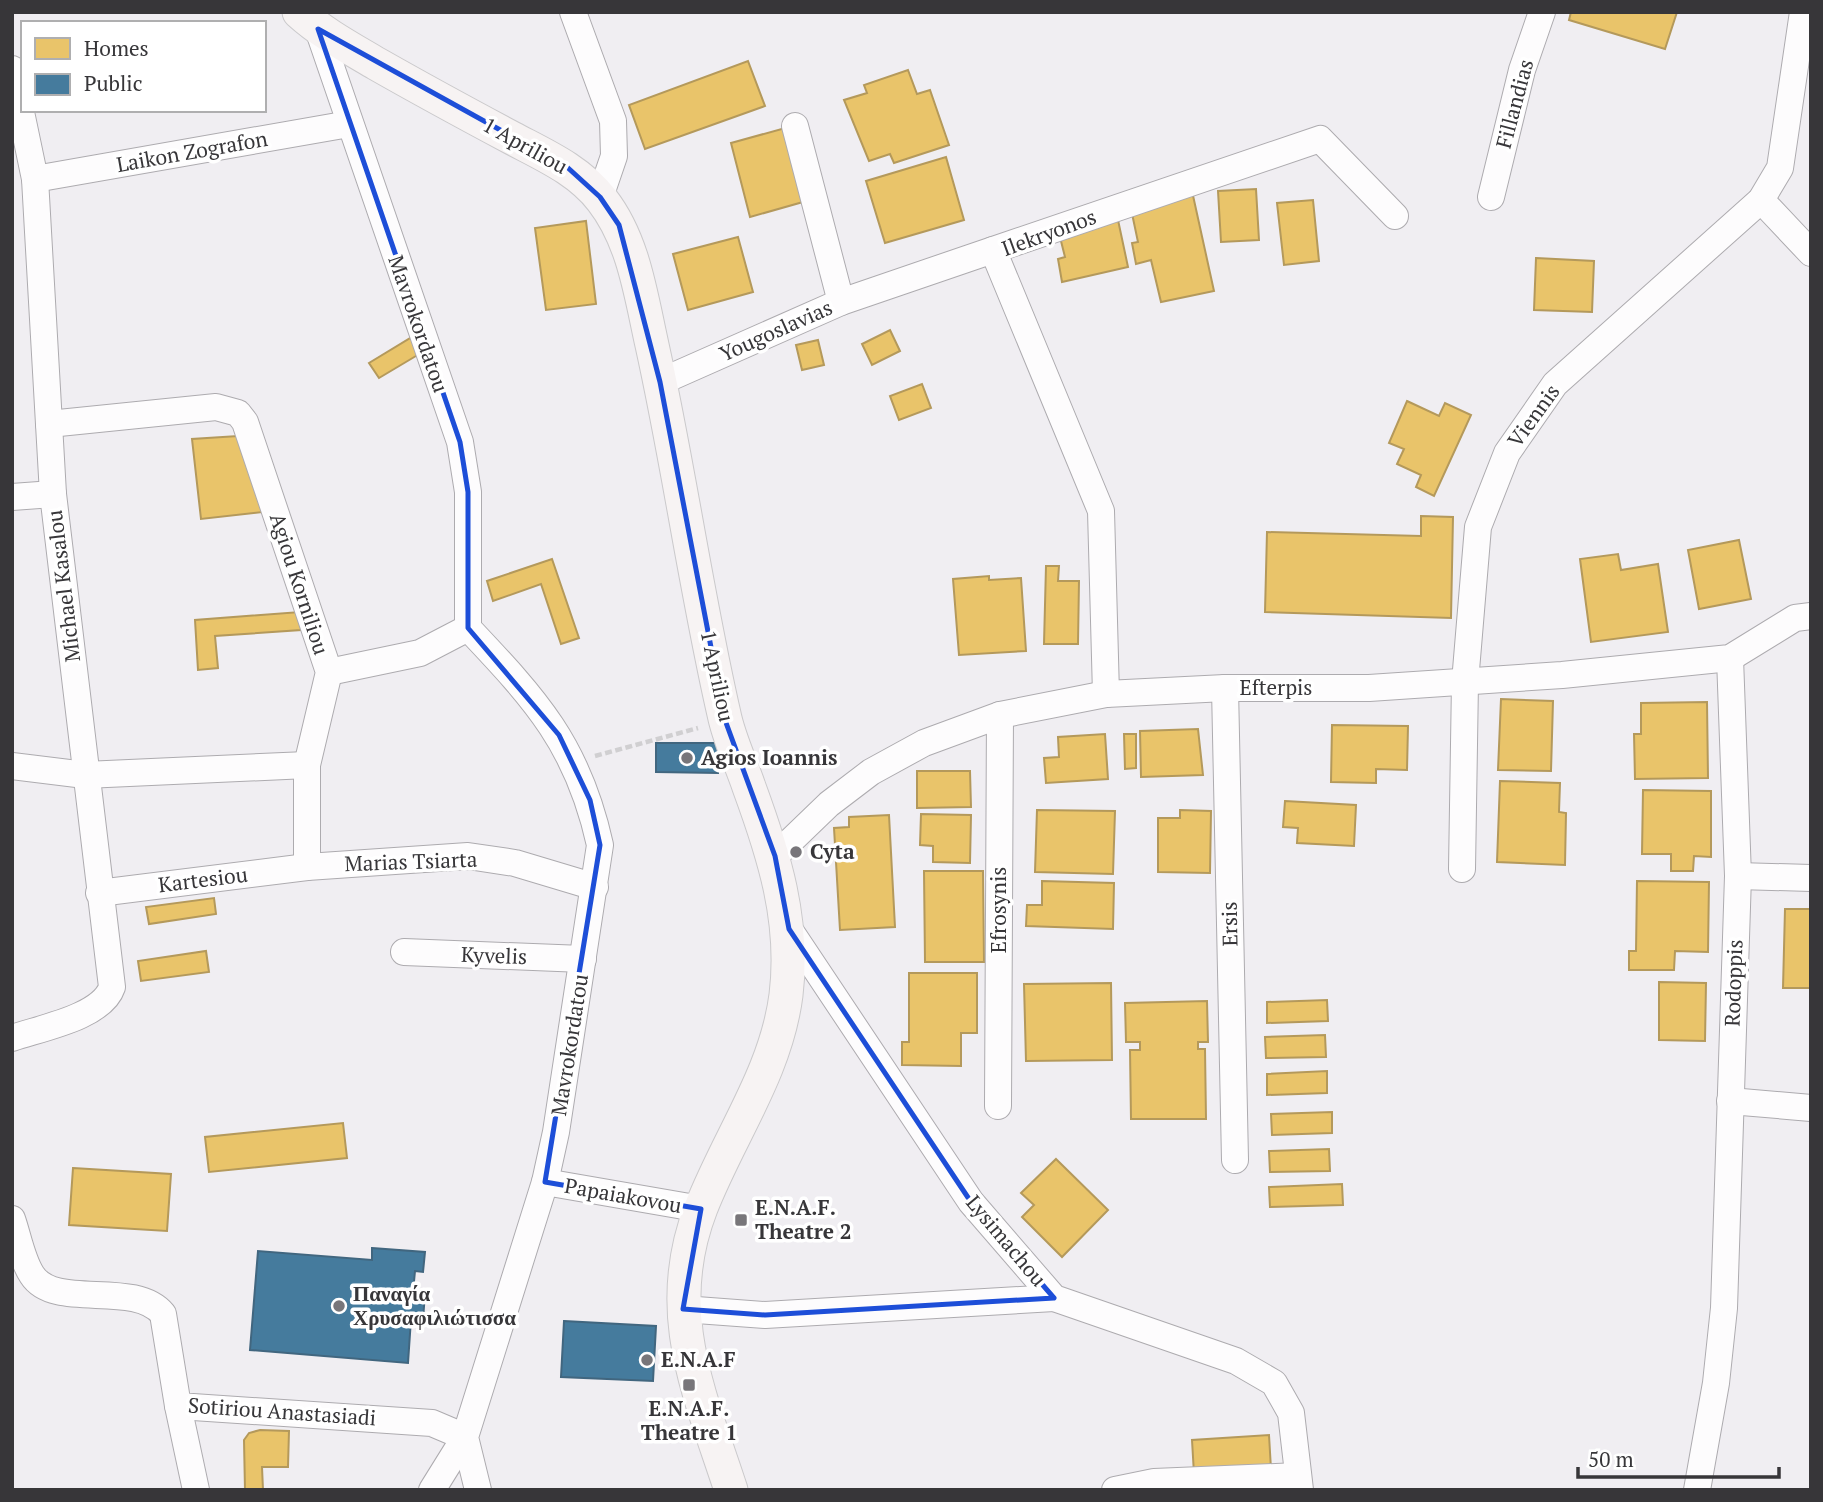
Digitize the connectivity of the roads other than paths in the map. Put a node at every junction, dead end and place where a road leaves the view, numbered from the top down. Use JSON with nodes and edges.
{"nodes":[{"id":1,"x":573,"y":12,"type":"edge"},
{"id":2,"x":1542,"y":12,"type":"edge"},
{"id":3,"x":1803,"y":12,"type":"edge"},
{"id":4,"x":308,"y":21,"type":"edge"},
{"id":5,"x":12,"y":69,"type":"edge"},
{"id":6,"x":349,"y":124,"type":"junction"},
{"id":7,"x":795,"y":126,"type":"dead end"},
{"id":8,"x":35,"y":179,"type":"junction"},
{"id":9,"x":600,"y":197,"type":"junction"},
{"id":10,"x":1491,"y":197,"type":"dead end"},
{"id":11,"x":1762,"y":200,"type":"junction"},
{"id":12,"x":1395,"y":216,"type":"dead end"},
{"id":13,"x":993,"y":250,"type":"junction"},
{"id":14,"x":1811,"y":253,"type":"edge"},
{"id":15,"x":841,"y":302,"type":"junction"},
{"id":16,"x":660,"y":382,"type":"junction"},
{"id":17,"x":48,"y":424,"type":"junction"},
{"id":18,"x":53,"y":494,"type":"junction"},
{"id":19,"x":12,"y":498,"type":"edge"},
{"id":20,"x":1811,"y":616,"type":"edge"},
{"id":21,"x":468,"y":628,"type":"junction"},
{"id":22,"x":1730,"y":658,"type":"junction"},
{"id":23,"x":328,"y":672,"type":"junction"},
{"id":24,"x":1465,"y":682,"type":"junction"},
{"id":25,"x":1225,"y":688,"type":"junction"},
{"id":26,"x":1106,"y":694,"type":"junction"},
{"id":27,"x":1000,"y":715,"type":"junction"},
{"id":28,"x":307,"y":765,"type":"junction"},
{"id":29,"x":12,"y":766,"type":"edge"},
{"id":30,"x":85,"y":775,"type":"junction"},
{"id":31,"x":775,"y":856,"type":"junction"},
{"id":32,"x":307,"y":867,"type":"junction"},
{"id":33,"x":1462,"y":869,"type":"dead end"},
{"id":34,"x":1738,"y":876,"type":"junction"},
{"id":35,"x":1811,"y":878,"type":"edge"},
{"id":36,"x":595,"y":887,"type":"junction"},
{"id":37,"x":99,"y":894,"type":"junction"},
{"id":38,"x":789,"y":929,"type":"junction"},
{"id":39,"x":404,"y":952,"type":"dead end"},
{"id":40,"x":583,"y":960,"type":"junction"},
{"id":41,"x":12,"y":1038,"type":"edge"},
{"id":42,"x":1730,"y":1101,"type":"junction"},
{"id":43,"x":998,"y":1106,"type":"dead end"},
{"id":44,"x":1811,"y":1108,"type":"edge"},
{"id":45,"x":1235,"y":1160,"type":"dead end"},
{"id":46,"x":545,"y":1182,"type":"junction"},
{"id":47,"x":701,"y":1209,"type":"junction"},
{"id":48,"x":12,"y":1219,"type":"edge"},
{"id":49,"x":1054,"y":1298,"type":"junction"},
{"id":50,"x":683,"y":1309,"type":"junction"},
{"id":51,"x":178,"y":1406,"type":"junction"},
{"id":52,"x":466,"y":1437,"type":"junction"},
{"id":53,"x":1299,"y":1483,"type":"edge"},
{"id":54,"x":196,"y":1490,"type":"edge"},
{"id":55,"x":432,"y":1490,"type":"edge"},
{"id":56,"x":478,"y":1490,"type":"edge"},
{"id":57,"x":731,"y":1490,"type":"edge"},
{"id":58,"x":1115,"y":1490,"type":"edge"},
{"id":59,"x":1697,"y":1490,"type":"edge"}],
"edges":[{"from":1,"to":9,"type":"street"},
{"from":2,"to":10,"type":"street","name":"Fillandias"},
{"from":3,"to":11,"type":"street","name":"Viennis"},
{"from":4,"to":6,"type":"street","name":"Mavrokordatou"},
{"from":4,"to":9,"type":"main road","name":"1 Apriliou"},
{"from":5,"to":8,"type":"street","name":"Michael Kasalou"},
{"from":6,"to":8,"type":"street","name":"Laikon Zografon"},
{"from":6,"to":21,"type":"street","name":"Mavrokordatou"},
{"from":7,"to":15,"type":"street","name":"Yougoslavias"},
{"from":8,"to":17,"type":"street","name":"Michael Kasalou"},
{"from":9,"to":16,"type":"main road","name":"1 Apriliou"},
{"from":11,"to":14,"type":"street"},
{"from":11,"to":24,"type":"street","name":"Viennis"},
{"from":12,"to":13,"type":"street","name":"Ilekryonos"},
{"from":13,"to":15,"type":"street"},
{"from":13,"to":26,"type":"street","name":"Ilekryonos"},
{"from":15,"to":16,"type":"street","name":"Yougoslavias"},
{"from":16,"to":31,"type":"main road","name":"1 Apriliou"},
{"from":17,"to":18,"type":"street","name":"Michael Kasalou"},
{"from":17,"to":23,"type":"street","name":"Agiou Korniliou"},
{"from":18,"to":19,"type":"street"},
{"from":18,"to":30,"type":"street","name":"Michael Kasalou"},
{"from":20,"to":22,"type":"street","name":"Efterpis"},
{"from":21,"to":23,"type":"street"},
{"from":21,"to":36,"type":"street","name":"Mavrokordatou"},
{"from":22,"to":24,"type":"street","name":"Efterpis"},
{"from":22,"to":34,"type":"street","name":"Rodoppis"},
{"from":23,"to":28,"type":"street","name":"Agiou Korniliou"},
{"from":24,"to":25,"type":"street","name":"Efterpis"},
{"from":24,"to":33,"type":"street","name":"Viennis"},
{"from":25,"to":26,"type":"street","name":"Efterpis"},
{"from":25,"to":45,"type":"street","name":"Ersis"},
{"from":26,"to":27,"type":"street","name":"Efterpis"},
{"from":27,"to":31,"type":"street","name":"Efterpis"},
{"from":27,"to":43,"type":"street","name":"Efrosynis"},
{"from":28,"to":30,"type":"street"},
{"from":28,"to":32,"type":"street","name":"Agiou Korniliou"},
{"from":29,"to":30,"type":"street"},
{"from":30,"to":37,"type":"street","name":"Michael Kasalou"},
{"from":31,"to":38,"type":"main road","name":"1 Apriliou"},
{"from":32,"to":36,"type":"street","name":"Marias Tsiarta"},
{"from":32,"to":37,"type":"street","name":"Kartesiou"},
{"from":34,"to":35,"type":"street"},
{"from":34,"to":42,"type":"street","name":"Rodoppis"},
{"from":36,"to":40,"type":"street","name":"Mavrokordatou"},
{"from":37,"to":41,"type":"street","name":"Michael Kasalou"},
{"from":38,"to":47,"type":"main road","name":"1 Apriliou"},
{"from":38,"to":49,"type":"street","name":"Lysimachou"},
{"from":39,"to":40,"type":"street","name":"Kyvelis"},
{"from":40,"to":46,"type":"street","name":"Mavrokordatou"},
{"from":42,"to":44,"type":"street"},
{"from":42,"to":59,"type":"street","name":"Rodoppis"},
{"from":46,"to":47,"type":"street","name":"Papaiakovou"},
{"from":46,"to":52,"type":"street","name":"Mavrokordatou"},
{"from":47,"to":50,"type":"main road","name":"1 Apriliou"},
{"from":48,"to":51,"type":"street","name":"Sotiriou Anastasiadi"},
{"from":49,"to":50,"type":"street"},
{"from":49,"to":53,"type":"street","name":"Lysimachou"},
{"from":50,"to":57,"type":"main road","name":"1 Apriliou"},
{"from":51,"to":52,"type":"street","name":"Sotiriou Anastasiadi"},
{"from":51,"to":54,"type":"street"},
{"from":52,"to":55,"type":"street"},
{"from":52,"to":56,"type":"street","name":"Mavrokordatou"},
{"from":53,"to":58,"type":"street"}]}
